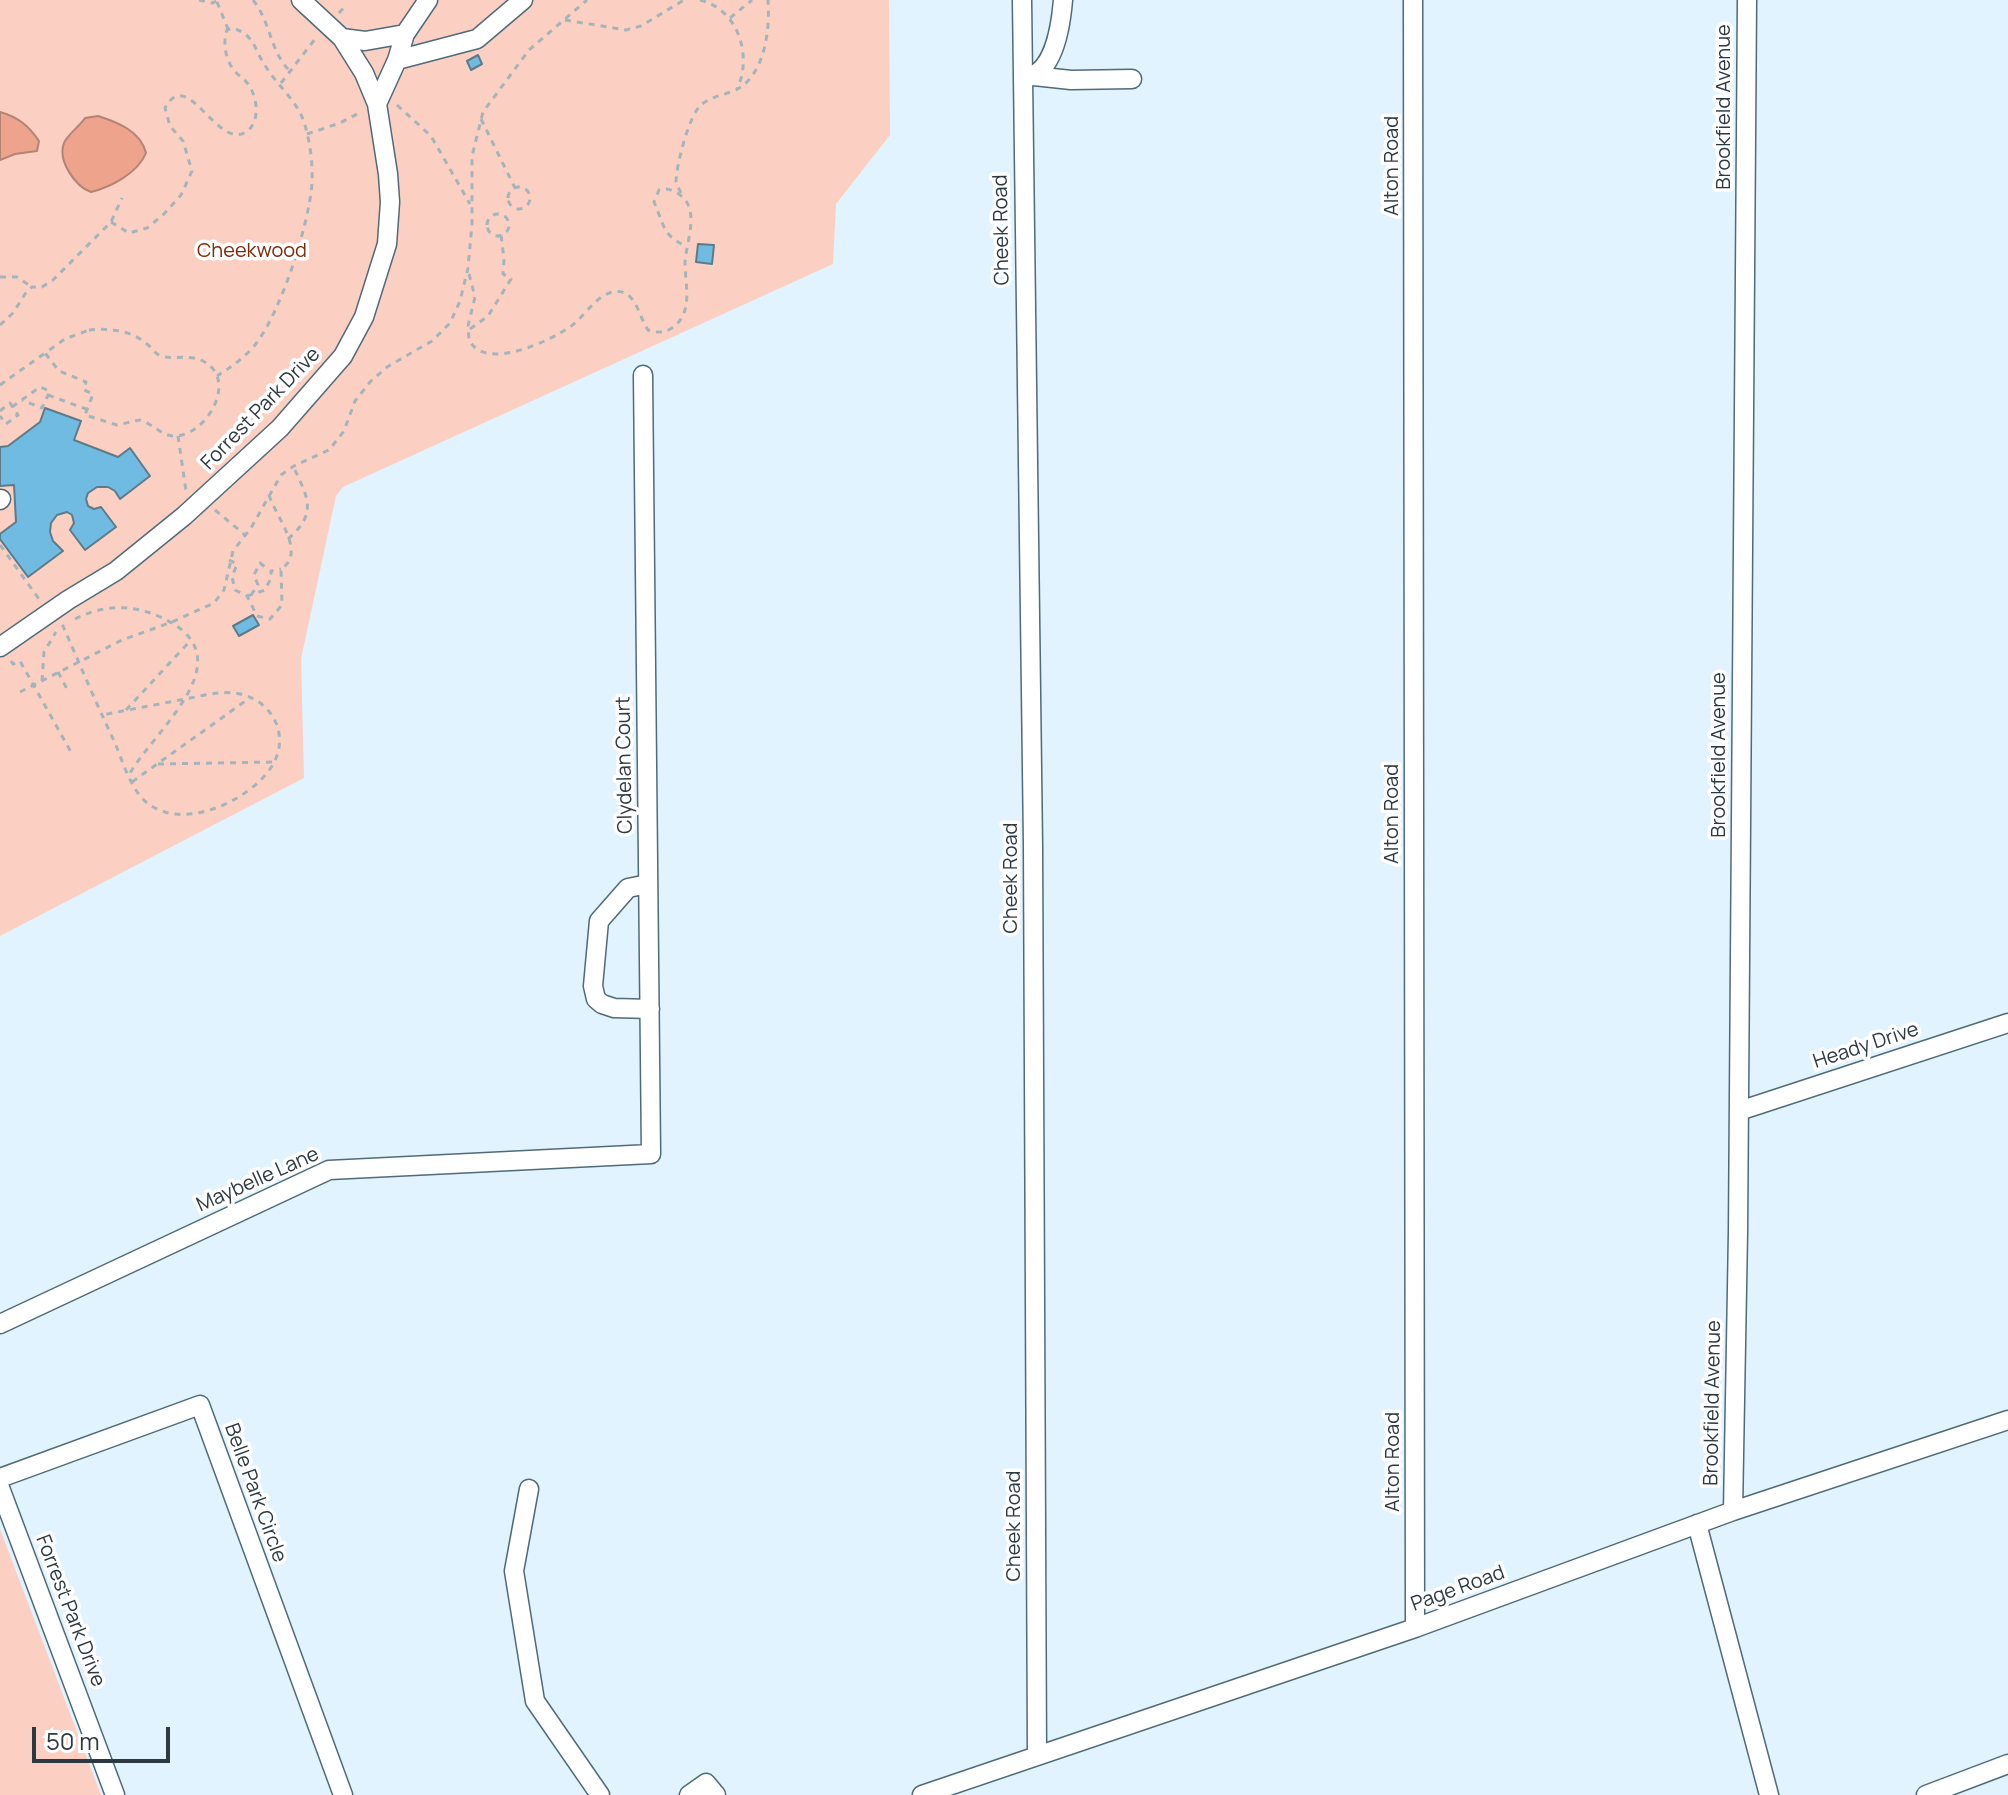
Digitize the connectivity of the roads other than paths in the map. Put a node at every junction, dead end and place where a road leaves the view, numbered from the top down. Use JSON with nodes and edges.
{"nodes":[{"id":1,"x":301,"y":0,"type":"edge"},
{"id":2,"x":428,"y":0,"type":"edge"},
{"id":3,"x":523,"y":0,"type":"edge"},
{"id":4,"x":1022,"y":0,"type":"edge"},
{"id":5,"x":1063,"y":0,"type":"edge"},
{"id":6,"x":1413,"y":0,"type":"edge"},
{"id":7,"x":1747,"y":0,"type":"edge"},
{"id":8,"x":335,"y":32,"type":"junction"},
{"id":9,"x":405,"y":34,"type":"junction"},
{"id":10,"x":397,"y":60,"type":"junction"},
{"id":11,"x":1028,"y":77,"type":"junction"},
{"id":12,"x":1132,"y":79,"type":"dead end"},
{"id":13,"x":377,"y":104,"type":"junction"},
{"id":14,"x":643,"y":375,"type":"dead end"},
{"id":15,"x":1,"y":646,"type":"edge"},
{"id":16,"x":648,"y":884,"type":"junction"},
{"id":17,"x":650,"y":1009,"type":"junction"},
{"id":18,"x":2008,"y":1023,"type":"edge"},
{"id":19,"x":1739,"y":1111,"type":"junction"},
{"id":20,"x":651,"y":1154,"type":"joint"},
{"id":21,"x":0,"y":1324,"type":"edge"},
{"id":22,"x":2008,"y":1420,"type":"edge"},
{"id":23,"x":0,"y":1478,"type":"edge"},
{"id":24,"x":0,"y":1488,"type":"edge"},
{"id":25,"x":529,"y":1489,"type":"dead end"},
{"id":26,"x":1733,"y":1511,"type":"junction"},
{"id":27,"x":1697,"y":1524,"type":"junction"},
{"id":28,"x":1415,"y":1628,"type":"junction"},
{"id":29,"x":1037,"y":1755,"type":"junction"},
{"id":30,"x":2008,"y":1764,"type":"edge"},
{"id":31,"x":115,"y":1795,"type":"edge"},
{"id":32,"x":343,"y":1795,"type":"edge"},
{"id":33,"x":600,"y":1795,"type":"edge"},
{"id":34,"x":689,"y":1795,"type":"edge"},
{"id":35,"x":716,"y":1795,"type":"edge"},
{"id":36,"x":922,"y":1795,"type":"edge"},
{"id":37,"x":1769,"y":1795,"type":"edge"},
{"id":38,"x":1926,"y":1795,"type":"edge"}],
"edges":[{"from":1,"to":8,"type":"street","name":"Forrest Park Drive"},
{"from":2,"to":9,"type":"street"},
{"from":3,"to":10,"type":"street"},
{"from":4,"to":11,"type":"street","name":"Cheek Road"},
{"from":5,"to":11,"type":"street"},
{"from":6,"to":28,"type":"street","name":"Alton Road"},
{"from":7,"to":19,"type":"street","name":"Brookfield Avenue"},
{"from":8,"to":9,"type":"street"},
{"from":8,"to":13,"type":"street","name":"Forrest Park Drive"},
{"from":9,"to":10,"type":"street"},
{"from":10,"to":13,"type":"street"},
{"from":11,"to":12,"type":"street"},
{"from":11,"to":29,"type":"street","name":"Cheek Road"},
{"from":13,"to":15,"type":"street","name":"Forrest Park Drive"},
{"from":14,"to":16,"type":"street","name":"Clydelan Court"},
{"from":16,"to":17,"type":"street","name":"Clydelan Court"},
{"from":16,"to":17,"type":"street"},
{"from":17,"to":20,"type":"street","name":"Clydelan Court"},
{"from":18,"to":19,"type":"street","name":"Heady Drive"},
{"from":19,"to":26,"type":"street","name":"Brookfield Avenue"},
{"from":20,"to":21,"type":"street","name":"Maybelle Lane"},
{"from":22,"to":26,"type":"street","name":"Page Road"},
{"from":23,"to":32,"type":"street","name":"Belle Park Circle"},
{"from":24,"to":31,"type":"street","name":"Forrest Park Drive"},
{"from":25,"to":33,"type":"street"},
{"from":26,"to":27,"type":"street","name":"Page Road"},
{"from":27,"to":28,"type":"street","name":"Page Road"},
{"from":27,"to":37,"type":"street"},
{"from":28,"to":29,"type":"street","name":"Page Road"},
{"from":29,"to":36,"type":"street","name":"Page Road"},
{"from":30,"to":38,"type":"street"},
{"from":34,"to":35,"type":"street"}]}
